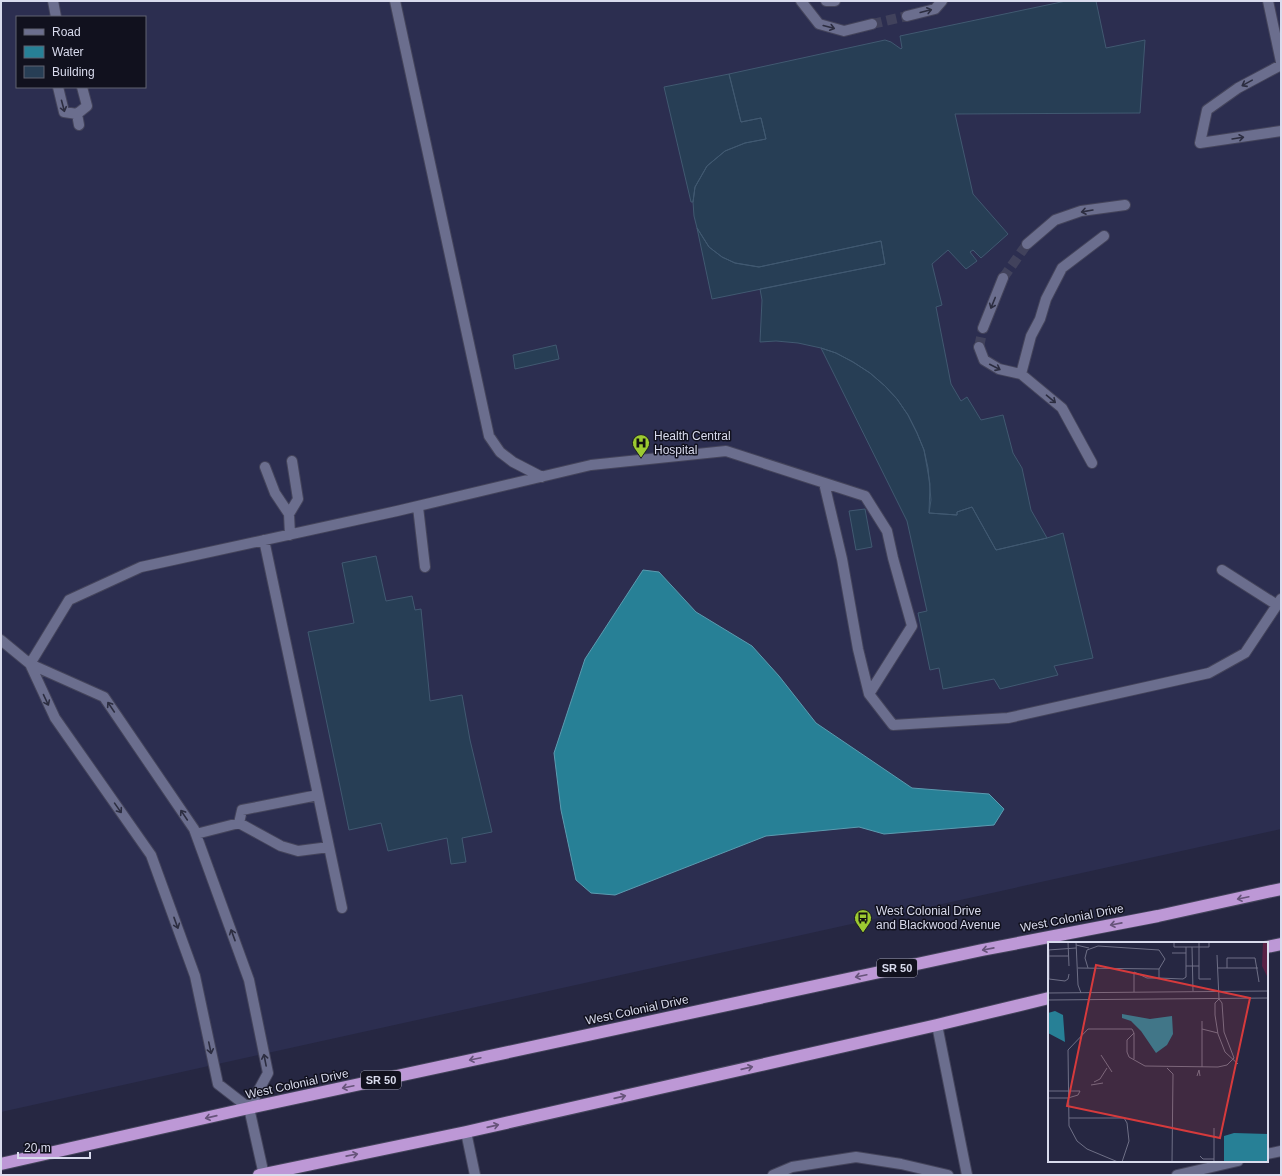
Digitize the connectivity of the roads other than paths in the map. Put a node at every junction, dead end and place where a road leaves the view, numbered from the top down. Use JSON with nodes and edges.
{"nodes":[{"id":1,"x":53,"y":1,"type":"edge"},
{"id":2,"x":395,"y":1,"type":"edge"},
{"id":3,"x":801,"y":1,"type":"edge"},
{"id":4,"x":826,"y":1,"type":"edge"},
{"id":5,"x":835,"y":1,"type":"edge"},
{"id":6,"x":942,"y":1,"type":"edge"},
{"id":7,"x":1268,"y":1,"type":"edge"},
{"id":8,"x":56,"y":16,"type":"edge"},
{"id":9,"x":907,"y":16,"type":"tunnel mouth"},
{"id":10,"x":872,"y":24,"type":"tunnel mouth"},
{"id":11,"x":1281,"y":63,"type":"edge"},
{"id":12,"x":58,"y":88,"type":"edge"},
{"id":13,"x":82,"y":88,"type":"edge"},
{"id":14,"x":76,"y":114,"type":"junction"},
{"id":15,"x":79,"y":125,"type":"dead end"},
{"id":16,"x":1281,"y":131,"type":"edge"},
{"id":17,"x":1125,"y":205,"type":"dead end"},
{"id":18,"x":1104,"y":236,"type":"dead end"},
{"id":19,"x":1026,"y":244,"type":"tunnel mouth"},
{"id":20,"x":1003,"y":278,"type":"tunnel mouth"},
{"id":21,"x":983,"y":328,"type":"tunnel mouth"},
{"id":22,"x":979,"y":347,"type":"tunnel mouth"},
{"id":23,"x":1021,"y":374,"type":"junction"},
{"id":24,"x":292,"y":461,"type":"dead end"},
{"id":25,"x":1092,"y":463,"type":"dead end"},
{"id":26,"x":265,"y":467,"type":"dead end"},
{"id":27,"x":542,"y":477,"type":"junction"},
{"id":28,"x":824,"y":483,"type":"junction"},
{"id":29,"x":418,"y":507,"type":"junction"},
{"id":30,"x":289,"y":514,"type":"junction"},
{"id":31,"x":290,"y":535,"type":"junction"},
{"id":32,"x":264,"y":540,"type":"junction"},
{"id":33,"x":425,"y":567,"type":"dead end"},
{"id":34,"x":1222,"y":570,"type":"dead end"},
{"id":35,"x":1279,"y":602,"type":"edge"},
{"id":36,"x":1,"y":640,"type":"edge"},
{"id":37,"x":30,"y":664,"type":"junction"},
{"id":38,"x":869,"y":694,"type":"junction"},
{"id":39,"x":318,"y":795,"type":"junction"},
{"id":40,"x":238,"y":823,"type":"junction"},
{"id":41,"x":196,"y":834,"type":"junction"},
{"id":42,"x":329,"y":847,"type":"junction"},
{"id":43,"x":1281,"y":889,"type":"edge"},
{"id":44,"x":342,"y":908,"type":"dead end"},
{"id":45,"x":1281,"y":944,"type":"edge"},
{"id":46,"x":1268,"y":947,"type":"edge"},
{"id":47,"x":1048,"y":998,"type":"edge"},
{"id":48,"x":937,"y":1025,"type":"junction"},
{"id":49,"x":249,"y":1108,"type":"junction"},
{"id":50,"x":466,"y":1132,"type":"junction"},
{"id":51,"x":1281,"y":1151,"type":"edge"},
{"id":52,"x":1268,"y":1154,"type":"edge"},
{"id":53,"x":1234,"y":1162,"type":"edge"},
{"id":54,"x":1,"y":1164,"type":"edge"},
{"id":55,"x":263,"y":1175,"type":"edge"},
{"id":56,"x":475,"y":1175,"type":"edge"},
{"id":57,"x":773,"y":1175,"type":"edge"},
{"id":58,"x":948,"y":1175,"type":"edge"},
{"id":59,"x":967,"y":1175,"type":"edge"},
{"id":60,"x":1177,"y":1175,"type":"edge"}],
"edges":[{"from":1,"to":8,"type":"street"},
{"from":2,"to":27,"type":"street"},
{"from":3,"to":10,"type":"street","one_way":true},
{"from":4,"to":5,"type":"street"},
{"from":9,"to":6,"type":"street","one_way":true},
{"from":7,"to":11,"type":"street"},
{"from":11,"to":16,"type":"street","one_way":true},
{"from":12,"to":14,"type":"street","one_way":true},
{"from":13,"to":14,"type":"street"},
{"from":14,"to":15,"type":"street"},
{"from":17,"to":19,"type":"street","one_way":true},
{"from":18,"to":23,"type":"street"},
{"from":20,"to":21,"type":"street","one_way":true},
{"from":22,"to":23,"type":"street","one_way":true},
{"from":23,"to":25,"type":"street","one_way":true},
{"from":24,"to":30,"type":"street"},
{"from":26,"to":30,"type":"street"},
{"from":27,"to":28,"type":"street"},
{"from":27,"to":29,"type":"street"},
{"from":28,"to":38,"type":"street"},
{"from":28,"to":38,"type":"street"},
{"from":29,"to":31,"type":"street"},
{"from":29,"to":33,"type":"street"},
{"from":30,"to":31,"type":"street"},
{"from":31,"to":32,"type":"street"},
{"from":32,"to":37,"type":"street"},
{"from":32,"to":39,"type":"street"},
{"from":34,"to":35,"type":"street"},
{"from":35,"to":38,"type":"street"},
{"from":36,"to":37,"type":"street"},
{"from":41,"to":37,"type":"street","one_way":true},
{"from":37,"to":49,"type":"street","one_way":true},
{"from":39,"to":40,"type":"street"},
{"from":39,"to":42,"type":"street"},
{"from":40,"to":41,"type":"street"},
{"from":40,"to":42,"type":"street"},
{"from":49,"to":41,"type":"street","one_way":true},
{"from":42,"to":44,"type":"street"},
{"from":43,"to":49,"type":"highway","name":"West Colonial Drive","number":"SR 50","one_way":true},
{"from":45,"to":46,"type":"highway"},
{"from":47,"to":48,"type":"highway"},
{"from":50,"to":48,"type":"highway","one_way":true},
{"from":48,"to":59,"type":"street"},
{"from":49,"to":54,"type":"highway","name":"West Colonial Drive","number":"SR 50","one_way":true},
{"from":49,"to":55,"type":"street"},
{"from":55,"to":50,"type":"highway","one_way":true},
{"from":50,"to":56,"type":"street"},
{"from":51,"to":52,"type":"street"},
{"from":53,"to":60,"type":"street"},
{"from":57,"to":58,"type":"street"}]}
